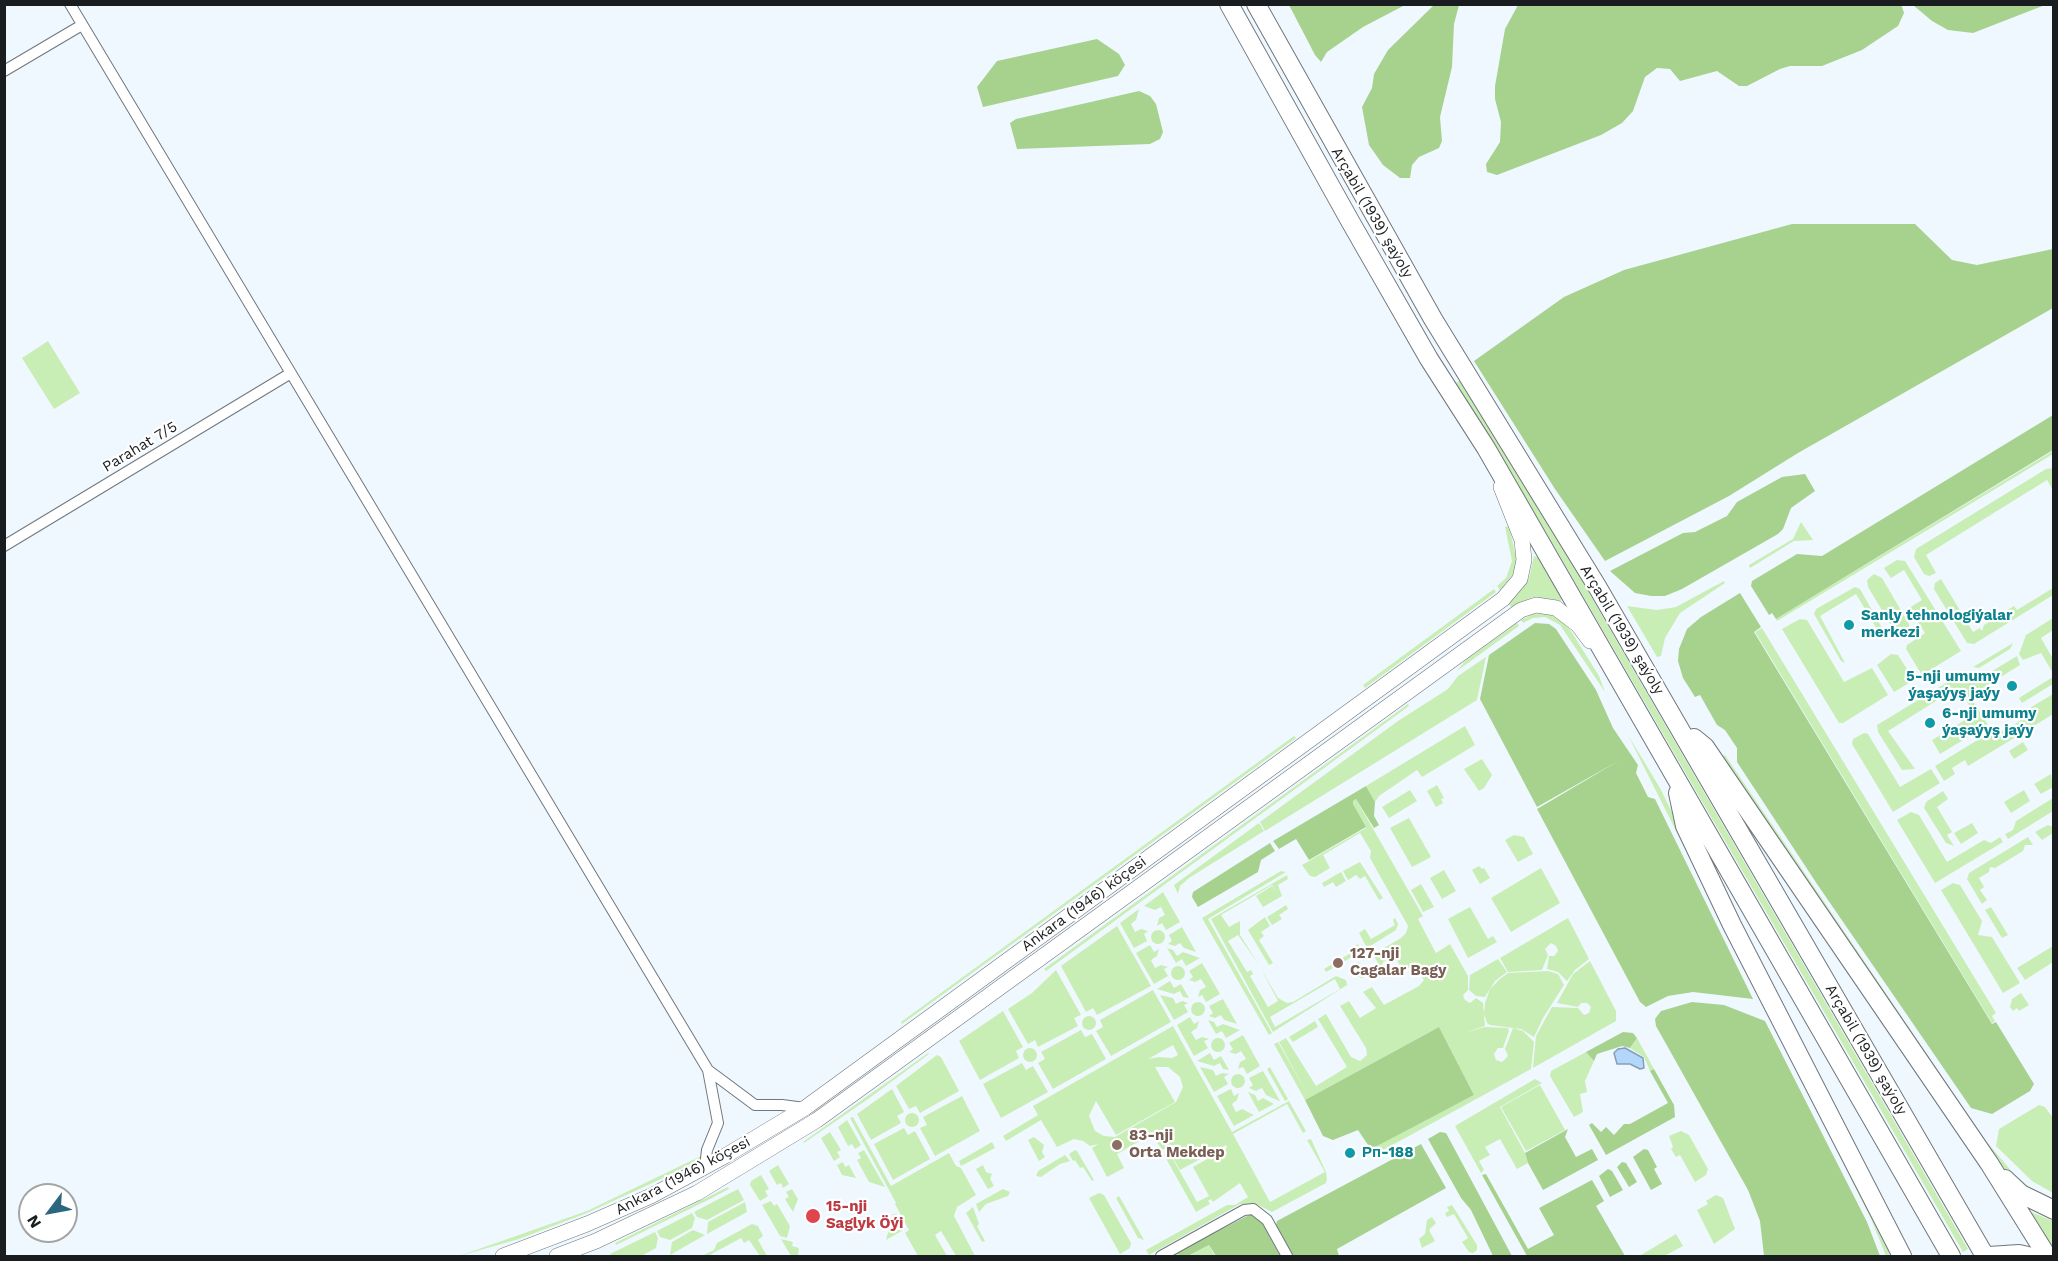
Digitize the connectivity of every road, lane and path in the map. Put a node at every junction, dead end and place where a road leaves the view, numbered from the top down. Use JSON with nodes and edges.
{"nodes":[{"id":1,"x":70,"y":4,"type":"edge"},
{"id":2,"x":1229,"y":4,"type":"edge"},
{"id":3,"x":1256,"y":4,"type":"edge"},
{"id":4,"x":82,"y":25,"type":"junction"},
{"id":5,"x":4,"y":71,"type":"edge"},
{"id":6,"x":1299,"y":83,"type":"junction"},
{"id":7,"x":1279,"y":94,"type":"junction"},
{"id":8,"x":1329,"y":138,"type":"junction"},
{"id":9,"x":1310,"y":149,"type":"junction"},
{"id":10,"x":291,"y":373,"type":"junction"},
{"id":11,"x":1486,"y":448,"type":"junction"},
{"id":12,"x":4,"y":546,"type":"edge"},
{"id":13,"x":1605,"y":660,"type":"junction"},
{"id":14,"x":1677,"y":723,"type":"junction"},
{"id":15,"x":1675,"y":777,"type":"junction"},
{"id":16,"x":708,"y":1070,"type":"junction"},
{"id":17,"x":805,"y":1108,"type":"junction"},
{"id":18,"x":1989,"y":1163,"type":"junction"},
{"id":19,"x":705,"y":1167,"type":"junction"},
{"id":20,"x":2054,"y":1210,"type":"edge"},
{"id":21,"x":1898,"y":1252,"type":"edge"},
{"id":22,"x":1949,"y":1254,"type":"edge"},
{"id":23,"x":2023,"y":1255,"type":"edge"},
{"id":24,"x":2047,"y":1256,"type":"edge"},
{"id":25,"x":2054,"y":1256,"type":"edge"},
{"id":26,"x":503,"y":1257,"type":"edge"},
{"id":27,"x":557,"y":1257,"type":"edge"},
{"id":28,"x":1161,"y":1257,"type":"edge"},
{"id":29,"x":1287,"y":1257,"type":"edge"},
{"id":30,"x":1987,"y":1257,"type":"edge"}],
"edges":[{"from":1,"to":4,"type":"street"},
{"from":2,"to":7,"type":"main road","name":"Arçabil (1939) şaýoly"},
{"from":3,"to":6,"type":"main road","name":"Arçabil (1939) şaýoly"},
{"from":4,"to":5,"type":"street"},
{"from":4,"to":10,"type":"street"},
{"from":6,"to":7,"type":"main road"},
{"from":6,"to":8,"type":"main road","name":"Arçabil (1939) şaýoly"},
{"from":7,"to":9,"type":"main road","name":"Arçabil (1939) şaýoly"},
{"from":8,"to":9,"type":"main road"},
{"from":8,"to":14,"type":"main road","name":"Arçabil (1939) şaýoly"},
{"from":9,"to":11,"type":"main road","name":"Arçabil (1939) şaýoly"},
{"from":10,"to":12,"type":"street","name":"Parahat 7/5"},
{"from":10,"to":16,"type":"street"},
{"from":11,"to":13,"type":"main road","name":"Arçabil (1939) şaýoly"},
{"from":11,"to":17,"type":"main road","name":"Ankara (1946) köçesi"},
{"from":13,"to":15,"type":"main road","name":"Arçabil (1939) şaýoly"},
{"from":13,"to":27,"type":"main road","name":"Ankara (1946) köçesi"},
{"from":14,"to":18,"type":"main road"},
{"from":14,"to":30,"type":"main road","name":"Arçabil (1939) şaýoly"},
{"from":15,"to":21,"type":"main road"},
{"from":15,"to":22,"type":"main road","name":"Arçabil (1939) şaýoly"},
{"from":16,"to":17,"type":"street"},
{"from":16,"to":19,"type":"street"},
{"from":17,"to":19,"type":"main road","name":"Ankara (1946) köçesi"},
{"from":18,"to":20,"type":"main road"},
{"from":18,"to":24,"type":"main road"},
{"from":19,"to":26,"type":"main road","name":"Ankara (1946) köçesi"},
{"from":23,"to":24,"type":"main road"},
{"from":23,"to":30,"type":"main road"},
{"from":24,"to":25,"type":"main road"},
{"from":28,"to":29,"type":"street"}]}
